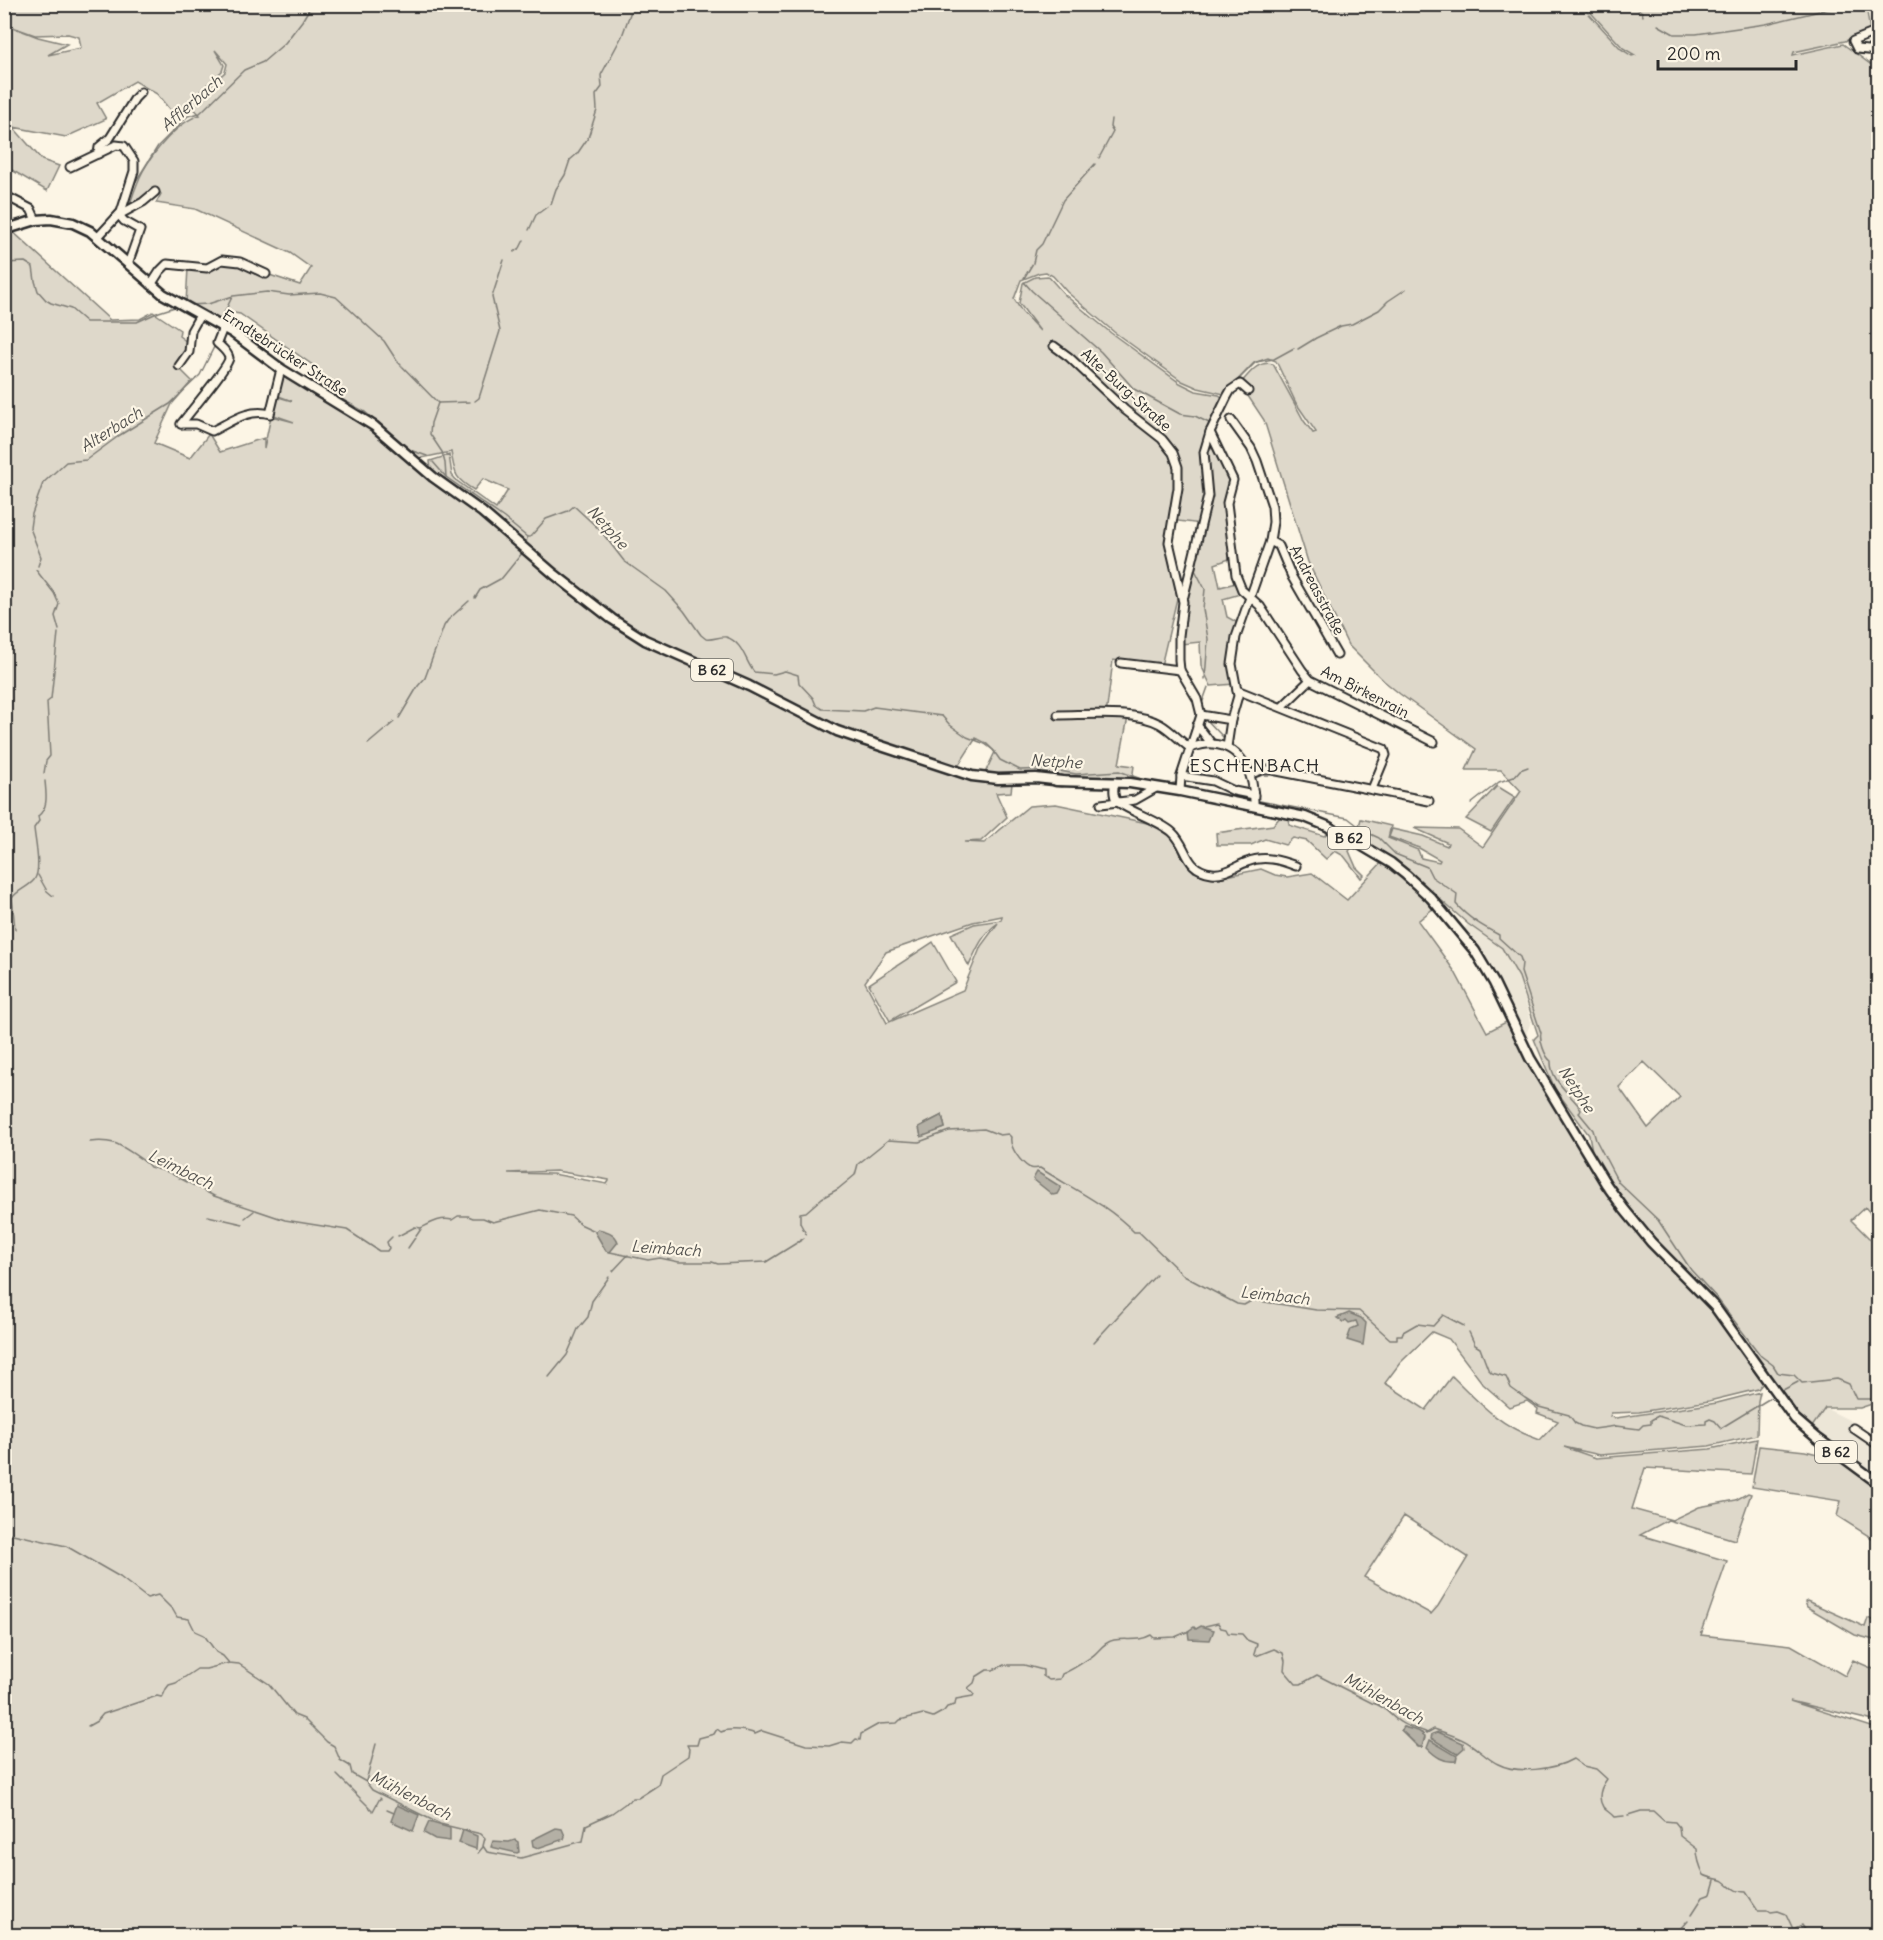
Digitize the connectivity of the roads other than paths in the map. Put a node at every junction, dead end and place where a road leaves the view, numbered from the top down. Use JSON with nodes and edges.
{"nodes":[{"id":1,"x":1878,"y":31,"type":"edge"},
{"id":2,"x":1878,"y":51,"type":"edge"},
{"id":3,"x":141,"y":92,"type":"dead end"},
{"id":4,"x":98,"y":154,"type":"junction"},
{"id":5,"x":70,"y":167,"type":"dead end"},
{"id":6,"x":155,"y":192,"type":"dead end"},
{"id":7,"x":4,"y":195,"type":"edge"},
{"id":8,"x":119,"y":216,"type":"junction"},
{"id":9,"x":36,"y":220,"type":"junction"},
{"id":10,"x":4,"y":230,"type":"edge"},
{"id":11,"x":99,"y":237,"type":"junction"},
{"id":12,"x":128,"y":264,"type":"junction"},
{"id":13,"x":266,"y":274,"type":"dead end"},
{"id":14,"x":151,"y":285,"type":"junction"},
{"id":15,"x":200,"y":315,"type":"junction"},
{"id":16,"x":223,"y":328,"type":"junction"},
{"id":17,"x":1054,"y":346,"type":"dead end"},
{"id":18,"x":179,"y":366,"type":"dead end"},
{"id":19,"x":281,"y":369,"type":"junction"},
{"id":20,"x":1248,"y":392,"type":"dead end"},
{"id":21,"x":1231,"y":420,"type":"dead end"},
{"id":22,"x":1210,"y":432,"type":"junction"},
{"id":23,"x":1270,"y":541,"type":"junction"},
{"id":24,"x":1250,"y":598,"type":"junction"},
{"id":25,"x":1183,"y":602,"type":"junction"},
{"id":26,"x":1337,"y":655,"type":"dead end"},
{"id":27,"x":1121,"y":663,"type":"dead end"},
{"id":28,"x":1180,"y":670,"type":"junction"},
{"id":29,"x":1310,"y":680,"type":"junction"},
{"id":30,"x":1237,"y":690,"type":"junction"},
{"id":31,"x":1282,"y":707,"type":"junction"},
{"id":32,"x":1058,"y":715,"type":"dead end"},
{"id":33,"x":1201,"y":715,"type":"junction"},
{"id":34,"x":1231,"y":720,"type":"junction"},
{"id":35,"x":1197,"y":725,"type":"junction"},
{"id":36,"x":1434,"y":742,"type":"dead end"},
{"id":37,"x":1212,"y":743,"type":"junction"},
{"id":38,"x":1227,"y":747,"type":"junction"},
{"id":39,"x":1190,"y":748,"type":"junction"},
{"id":40,"x":1251,"y":774,"type":"junction"},
{"id":41,"x":1115,"y":782,"type":"junction"},
{"id":42,"x":1181,"y":783,"type":"junction"},
{"id":43,"x":1156,"y":788,"type":"junction"},
{"id":44,"x":1372,"y":789,"type":"junction"},
{"id":45,"x":1254,"y":795,"type":"junction"},
{"id":46,"x":1429,"y":801,"type":"dead end"},
{"id":47,"x":1119,"y":803,"type":"junction"},
{"id":48,"x":1101,"y":804,"type":"dead end"},
{"id":49,"x":1254,"y":806,"type":"junction"},
{"id":50,"x":1296,"y":866,"type":"dead end"},
{"id":51,"x":1853,"y":1428,"type":"dead end"},
{"id":52,"x":1878,"y":1445,"type":"edge"},
{"id":53,"x":1878,"y":1483,"type":"edge"}],
"edges":[{"from":1,"to":2,"type":"street"},
{"from":3,"to":4,"type":"street"},
{"from":4,"to":5,"type":"street"},
{"from":4,"to":8,"type":"street"},
{"from":6,"to":8,"type":"street"},
{"from":7,"to":9,"type":"street"},
{"from":8,"to":11,"type":"street"},
{"from":8,"to":12,"type":"street"},
{"from":9,"to":10,"type":"main road","name":"Erndtebrücker Straße","number":"B 62"},
{"from":9,"to":11,"type":"main road","name":"Erndtebrücker Straße","number":"B 62"},
{"from":11,"to":12,"type":"main road","name":"Erndtebrücker Straße","number":"B 62"},
{"from":12,"to":14,"type":"main road","name":"Erndtebrücker Straße","number":"B 62"},
{"from":13,"to":14,"type":"street"},
{"from":14,"to":15,"type":"main road","name":"Erndtebrücker Straße","number":"B 62"},
{"from":15,"to":16,"type":"main road","name":"Erndtebrücker Straße","number":"B 62"},
{"from":15,"to":18,"type":"street"},
{"from":16,"to":19,"type":"main road","name":"Erndtebrücker Straße","number":"B 62"},
{"from":16,"to":19,"type":"street"},
{"from":17,"to":25,"type":"street","name":"Alte-Burg-Straße"},
{"from":19,"to":41,"type":"main road","name":"Erndtebrücker Straße","number":"B 62"},
{"from":20,"to":22,"type":"street"},
{"from":21,"to":23,"type":"street"},
{"from":22,"to":24,"type":"street","name":"Am Birkenrain"},
{"from":22,"to":25,"type":"street"},
{"from":23,"to":24,"type":"street"},
{"from":23,"to":26,"type":"street","name":"Andreasstraße"},
{"from":24,"to":29,"type":"street","name":"Am Birkenrain"},
{"from":24,"to":30,"type":"street"},
{"from":25,"to":28,"type":"street","name":"Alte-Burg-Straße"},
{"from":27,"to":28,"type":"street"},
{"from":28,"to":33,"type":"street","name":"Alte-Burg-Straße"},
{"from":29,"to":31,"type":"street"},
{"from":29,"to":36,"type":"street","name":"Am Birkenrain"},
{"from":30,"to":31,"type":"street"},
{"from":30,"to":34,"type":"street"},
{"from":31,"to":44,"type":"street"},
{"from":32,"to":39,"type":"street"},
{"from":33,"to":34,"type":"street"},
{"from":33,"to":35,"type":"street"},
{"from":34,"to":38,"type":"street"},
{"from":35,"to":37,"type":"street"},
{"from":35,"to":39,"type":"street"},
{"from":37,"to":38,"type":"street"},
{"from":37,"to":39,"type":"street"},
{"from":38,"to":40,"type":"street"},
{"from":39,"to":42,"type":"street"},
{"from":40,"to":44,"type":"street"},
{"from":40,"to":45,"type":"street"},
{"from":41,"to":43,"type":"main road","number":"B 62"},
{"from":41,"to":47,"type":"street"},
{"from":42,"to":43,"type":"main road","number":"B 62"},
{"from":42,"to":45,"type":"street"},
{"from":42,"to":49,"type":"main road","number":"B 62"},
{"from":43,"to":47,"type":"street"},
{"from":44,"to":46,"type":"street"},
{"from":45,"to":49,"type":"street"},
{"from":47,"to":48,"type":"street"},
{"from":47,"to":50,"type":"street"},
{"from":49,"to":53,"type":"main road","number":"B 62"},
{"from":51,"to":52,"type":"street"}]}
